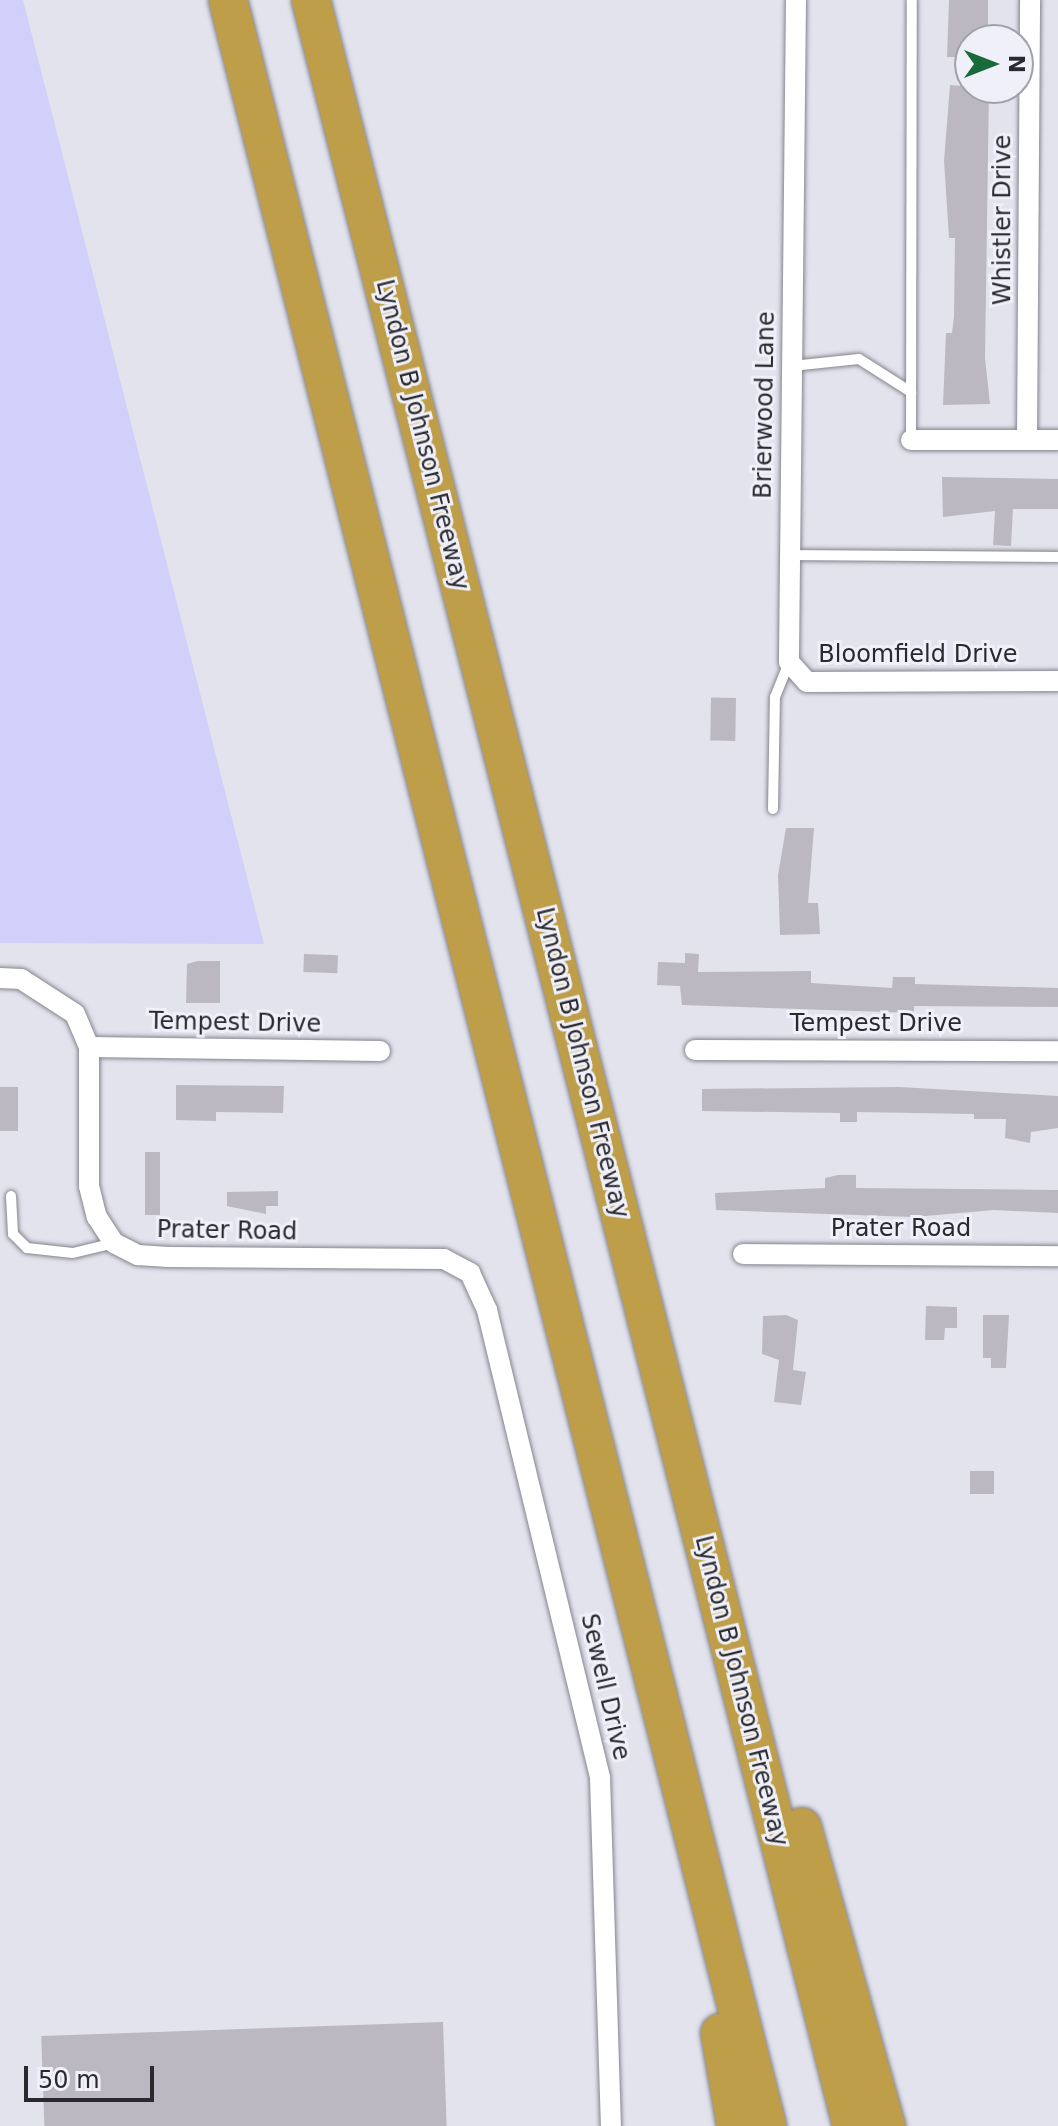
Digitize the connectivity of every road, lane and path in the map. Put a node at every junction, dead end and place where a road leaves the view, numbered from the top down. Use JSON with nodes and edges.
{"nodes":[{"id":1,"x":228,"y":0,"type":"edge"},
{"id":2,"x":311,"y":0,"type":"edge"},
{"id":3,"x":796,"y":0,"type":"edge"},
{"id":4,"x":912,"y":0,"type":"edge"},
{"id":5,"x":1030,"y":0,"type":"edge"},
{"id":6,"x":792,"y":366,"type":"junction"},
{"id":7,"x":911,"y":392,"type":"junction"},
{"id":8,"x":911,"y":440,"type":"joint"},
{"id":9,"x":1027,"y":440,"type":"junction"},
{"id":10,"x":1058,"y":440,"type":"edge"},
{"id":11,"x":790,"y":555,"type":"junction"},
{"id":12,"x":1058,"y":557,"type":"edge"},
{"id":13,"x":789,"y":662,"type":"junction"},
{"id":14,"x":1058,"y":681,"type":"edge"},
{"id":15,"x":773,"y":809,"type":"dead end"},
{"id":16,"x":0,"y":978,"type":"edge"},
{"id":17,"x":89,"y":1047,"type":"junction"},
{"id":18,"x":695,"y":1050,"type":"dead end"},
{"id":19,"x":380,"y":1051,"type":"dead end"},
{"id":20,"x":1058,"y":1051,"type":"edge"},
{"id":21,"x":11,"y":1196,"type":"dead end"},
{"id":22,"x":114,"y":1243,"type":"junction"},
{"id":23,"x":743,"y":1254,"type":"dead end"},
{"id":24,"x":1058,"y":1256,"type":"edge"},
{"id":25,"x":470,"y":1273,"type":"joint"},
{"id":26,"x":657,"y":1359,"type":"junction"},
{"id":27,"x":666,"y":1726,"type":"junction"},
{"id":28,"x":611,"y":2126,"type":"edge"},
{"id":29,"x":736,"y":2126,"type":"edge"},
{"id":30,"x":767,"y":2126,"type":"edge"},
{"id":31,"x":852,"y":2126,"type":"edge"},
{"id":32,"x":886,"y":2126,"type":"edge"}],
"edges":[{"from":1,"to":27,"type":"highway"},
{"from":2,"to":26,"type":"highway","name":"Lyndon B Johnson Freeway"},
{"from":3,"to":6,"type":"street","name":"Brierwood Lane"},
{"from":4,"to":7,"type":"lane"},
{"from":5,"to":9,"type":"street","name":"Whistler Drive"},
{"from":6,"to":7,"type":"lane"},
{"from":6,"to":11,"type":"street","name":"Brierwood Lane"},
{"from":7,"to":8,"type":"lane"},
{"from":8,"to":9,"type":"street"},
{"from":9,"to":10,"type":"street"},
{"from":11,"to":12,"type":"lane"},
{"from":11,"to":13,"type":"street","name":"Brierwood Lane"},
{"from":13,"to":14,"type":"street","name":"Bloomfield Drive"},
{"from":13,"to":15,"type":"lane","name":"Brierwood Lane"},
{"from":16,"to":17,"type":"street"},
{"from":17,"to":19,"type":"street","name":"Tempest Drive"},
{"from":17,"to":22,"type":"street"},
{"from":18,"to":20,"type":"street","name":"Tempest Drive"},
{"from":21,"to":22,"type":"lane"},
{"from":22,"to":25,"type":"street","name":"Prater Road"},
{"from":23,"to":24,"type":"street","name":"Prater Road"},
{"from":25,"to":28,"type":"street","name":"Sewell Drive"},
{"from":26,"to":31,"type":"highway","name":"Lyndon B Johnson Freeway"},
{"from":26,"to":32,"type":"highway"},
{"from":27,"to":29,"type":"highway"},
{"from":27,"to":30,"type":"highway"}]}
